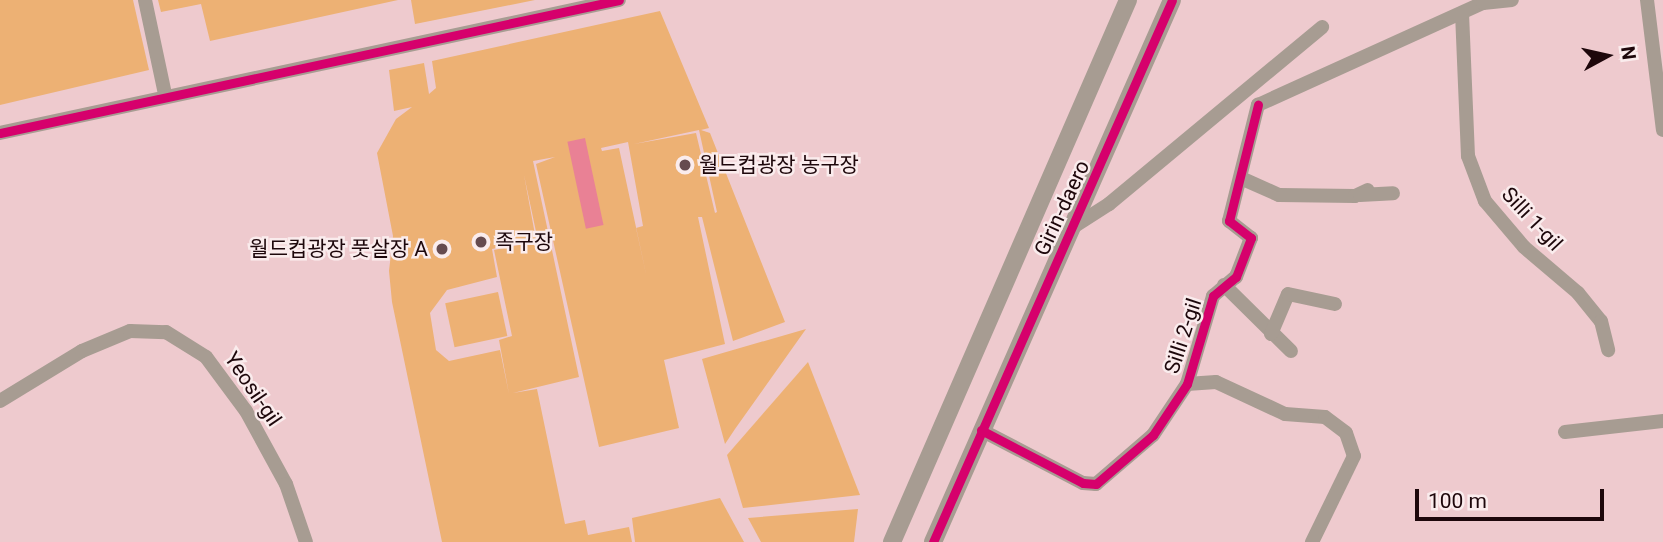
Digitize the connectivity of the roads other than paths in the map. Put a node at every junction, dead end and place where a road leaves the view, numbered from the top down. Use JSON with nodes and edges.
{"nodes":[{"id":1,"x":145,"y":0,"type":"edge"},
{"id":2,"x":620,"y":0,"type":"edge"},
{"id":3,"x":1128,"y":0,"type":"edge"},
{"id":4,"x":1172,"y":0,"type":"edge"},
{"id":5,"x":1512,"y":0,"type":"edge"},
{"id":6,"x":1647,"y":0,"type":"edge"},
{"id":7,"x":1462,"y":13,"type":"junction"},
{"id":8,"x":1322,"y":27,"type":"dead end"},
{"id":9,"x":1247,"y":92,"type":"junction"},
{"id":10,"x":165,"y":94,"type":"junction"},
{"id":11,"x":1258,"y":105,"type":"junction"},
{"id":12,"x":1663,"y":131,"type":"edge"},
{"id":13,"x":0,"y":133,"type":"edge"},
{"id":14,"x":1242,"y":179,"type":"junction"},
{"id":15,"x":1393,"y":193,"type":"dead end"},
{"id":16,"x":1073,"y":227,"type":"junction"},
{"id":17,"x":1224,"y":285,"type":"junction"},
{"id":18,"x":1335,"y":304,"type":"dead end"},
{"id":19,"x":1271,"y":334,"type":"junction"},
{"id":20,"x":1608,"y":349,"type":"dead end"},
{"id":21,"x":1291,"y":351,"type":"dead end"},
{"id":22,"x":1187,"y":384,"type":"junction"},
{"id":23,"x":0,"y":401,"type":"edge"},
{"id":24,"x":1663,"y":421,"type":"edge"},
{"id":25,"x":981,"y":430,"type":"junction"},
{"id":26,"x":1565,"y":432,"type":"dead end"},
{"id":27,"x":306,"y":542,"type":"edge"},
{"id":28,"x":892,"y":542,"type":"edge"},
{"id":29,"x":933,"y":542,"type":"edge"},
{"id":30,"x":1312,"y":542,"type":"edge"}],
"edges":[{"from":1,"to":10,"type":"street"},
{"from":2,"to":10,"type":"street"},
{"from":3,"to":28,"type":"street","name":"Girin-daero"},
{"from":4,"to":16,"type":"street","name":"Girin-daero"},
{"from":5,"to":7,"type":"street"},
{"from":6,"to":12,"type":"street"},
{"from":7,"to":11,"type":"street"},
{"from":7,"to":20,"type":"street","name":"Silli 1-gil"},
{"from":8,"to":9,"type":"street"},
{"from":9,"to":11,"type":"street"},
{"from":9,"to":16,"type":"street"},
{"from":10,"to":13,"type":"street"},
{"from":11,"to":14,"type":"street","name":"Silli 2-gil"},
{"from":14,"to":15,"type":"street"},
{"from":14,"to":17,"type":"street","name":"Silli 2-gil"},
{"from":16,"to":25,"type":"street","name":"Girin-daero"},
{"from":17,"to":19,"type":"street","name":"Silli 2-gil"},
{"from":17,"to":22,"type":"street","name":"Silli 2-gil"},
{"from":18,"to":19,"type":"street"},
{"from":19,"to":21,"type":"street","name":"Silli 2-gil"},
{"from":22,"to":25,"type":"street","name":"Silli 2-gil"},
{"from":22,"to":30,"type":"street"},
{"from":23,"to":27,"type":"street","name":"Yeosil-gil"},
{"from":24,"to":26,"type":"street"},
{"from":25,"to":29,"type":"street","name":"Girin-daero"}]}
